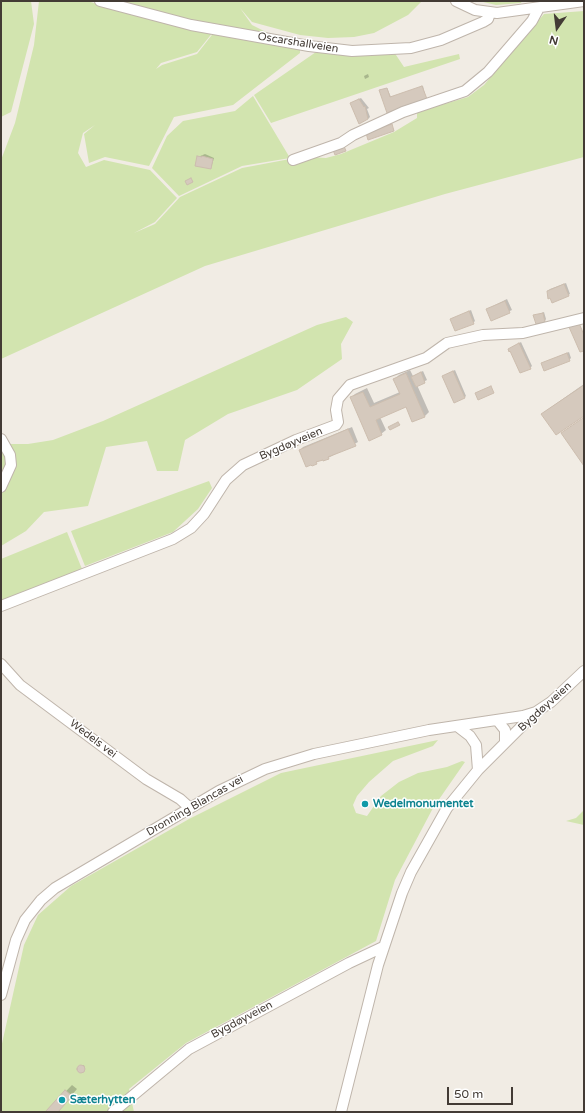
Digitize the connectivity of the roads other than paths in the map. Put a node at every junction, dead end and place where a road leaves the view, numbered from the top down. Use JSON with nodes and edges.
{"nodes":[{"id":1,"x":100,"y":1,"type":"edge"},
{"id":2,"x":456,"y":1,"type":"edge"},
{"id":3,"x":584,"y":1,"type":"edge"},
{"id":4,"x":539,"y":8,"type":"junction"},
{"id":5,"x":490,"y":13,"type":"junction"},
{"id":6,"x":293,"y":160,"type":"dead end"},
{"id":7,"x":584,"y":318,"type":"edge"},
{"id":8,"x":4,"y":443,"type":"edge"},
{"id":9,"x":1,"y":487,"type":"edge"},
{"id":10,"x":1,"y":606,"type":"edge"},
{"id":11,"x":1,"y":664,"type":"edge"},
{"id":12,"x":584,"y":671,"type":"edge"},
{"id":13,"x":536,"y":712,"type":"junction"},
{"id":14,"x":498,"y":720,"type":"junction"},
{"id":15,"x":457,"y":726,"type":"junction"},
{"id":16,"x":505,"y":743,"type":"junction"},
{"id":17,"x":478,"y":770,"type":"junction"},
{"id":18,"x":190,"y":808,"type":"junction"},
{"id":19,"x":383,"y":947,"type":"junction"},
{"id":20,"x":1,"y":995,"type":"edge"},
{"id":21,"x":113,"y":1112,"type":"edge"},
{"id":22,"x":341,"y":1112,"type":"edge"}],
"edges":[{"from":1,"to":5,"type":"street","name":"Oscarshallveien"},
{"from":2,"to":5,"type":"street"},
{"from":3,"to":4,"type":"street"},
{"from":4,"to":5,"type":"street"},
{"from":4,"to":6,"type":"street"},
{"from":7,"to":10,"type":"street","name":"Bygdøyveien"},
{"from":8,"to":9,"type":"street"},
{"from":11,"to":18,"type":"street","name":"Wedels vei"},
{"from":12,"to":13,"type":"street","name":"Bygdøyveien"},
{"from":13,"to":14,"type":"street","name":"Dronning Blancas vei"},
{"from":13,"to":16,"type":"street","name":"Bygdøyveien"},
{"from":14,"to":15,"type":"street","name":"Dronning Blancas vei"},
{"from":14,"to":16,"type":"street","name":"Bygdøyveien"},
{"from":15,"to":17,"type":"street"},
{"from":15,"to":18,"type":"street","name":"Dronning Blancas vei"},
{"from":16,"to":17,"type":"street","name":"Bygdøyveien"},
{"from":17,"to":19,"type":"street","name":"Bygdøyveien"},
{"from":18,"to":20,"type":"street","name":"Dronning Blancas vei"},
{"from":19,"to":21,"type":"street","name":"Bygdøyveien"},
{"from":19,"to":22,"type":"street","name":"Bygdøyveien"}]}
